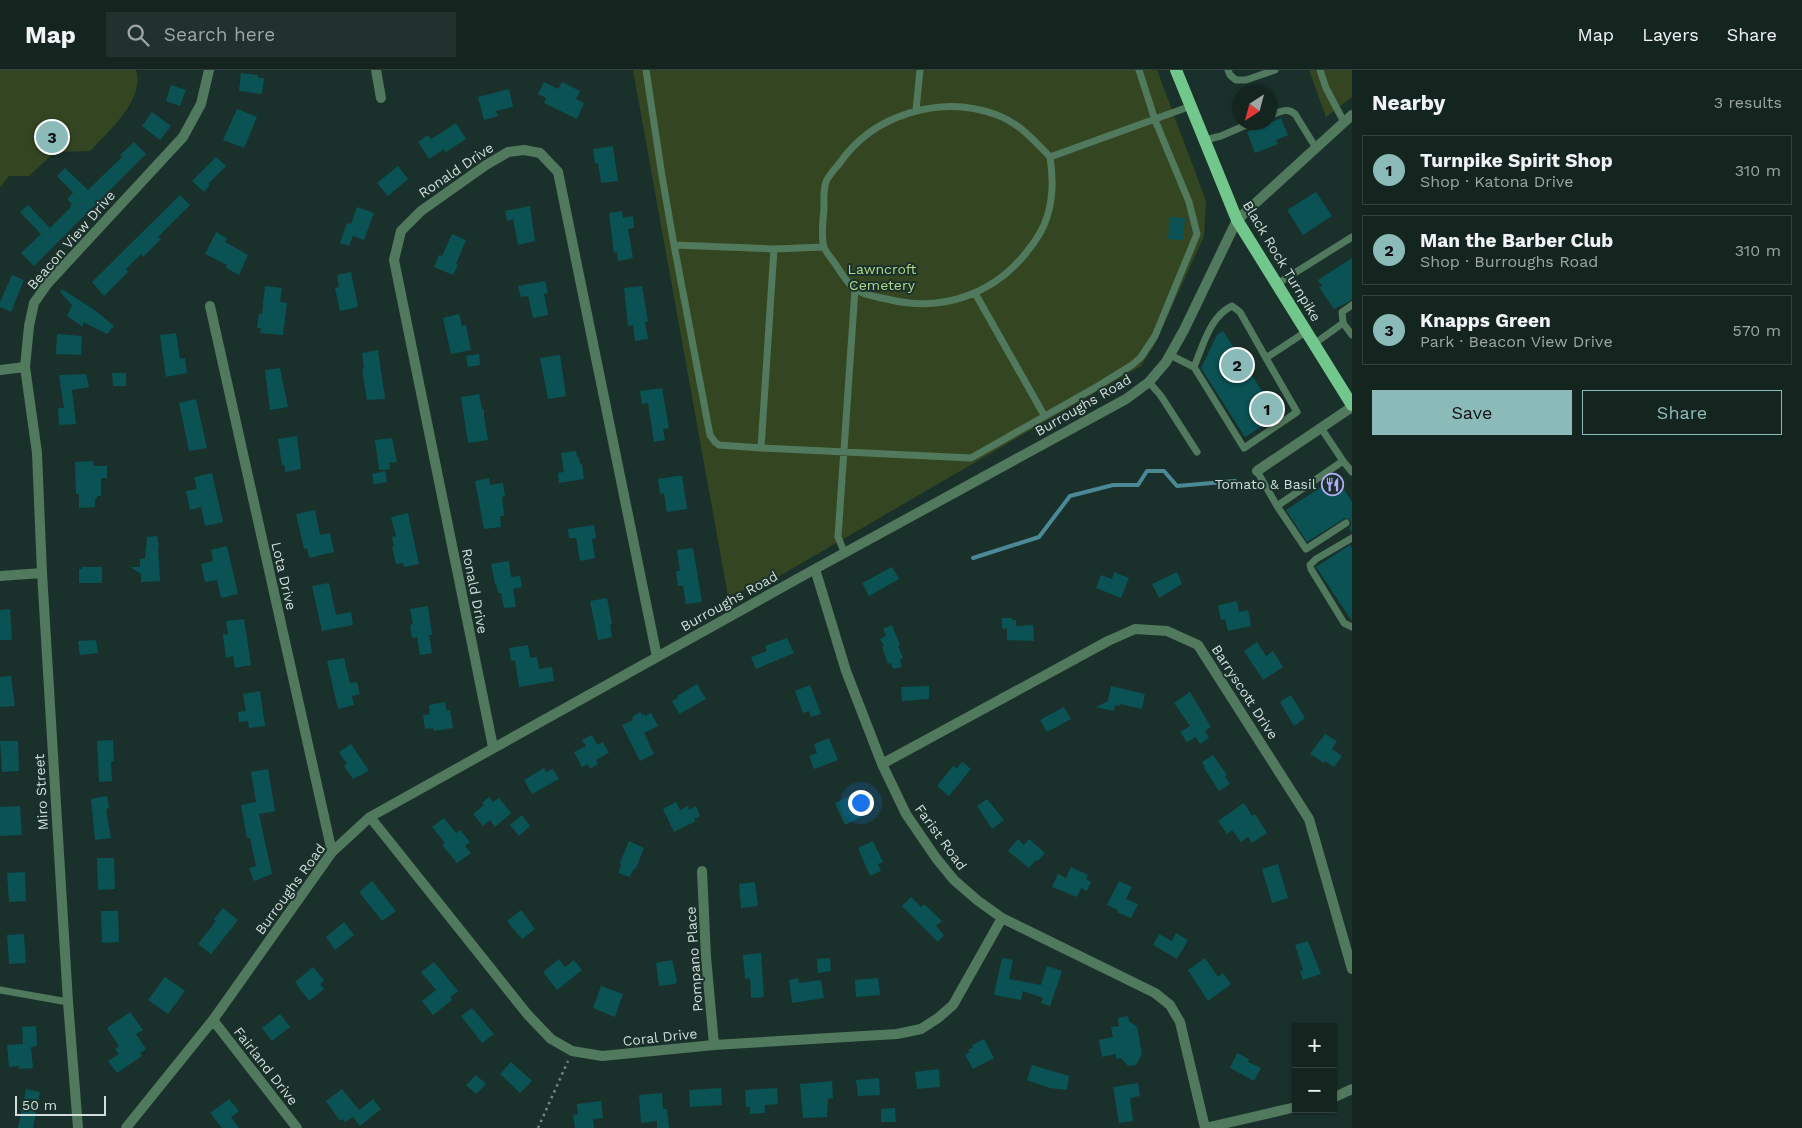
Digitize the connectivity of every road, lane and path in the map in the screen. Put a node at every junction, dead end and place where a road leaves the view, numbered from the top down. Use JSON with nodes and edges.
{"nodes":[{"id":1,"x":209,"y":70,"type":"edge"},
{"id":2,"x":376,"y":70,"type":"edge"},
{"id":3,"x":646,"y":70,"type":"edge"},
{"id":4,"x":920,"y":70,"type":"edge"},
{"id":5,"x":1139,"y":70,"type":"edge"},
{"id":6,"x":1176,"y":70,"type":"edge"},
{"id":7,"x":1228,"y":70,"type":"edge"},
{"id":8,"x":1275,"y":70,"type":"edge"},
{"id":9,"x":1320,"y":70,"type":"edge"},
{"id":10,"x":381,"y":98,"type":"dead end"},
{"id":11,"x":1190,"y":106,"type":"junction"},
{"id":12,"x":916,"y":110,"type":"junction"},
{"id":13,"x":1277,"y":113,"type":"edge"},
{"id":14,"x":1352,"y":115,"type":"edge"},
{"id":15,"x":1155,"y":120,"type":"junction"},
{"id":16,"x":1344,"y":122,"type":"junction"},
{"id":17,"x":1235,"y":130,"type":"edge"},
{"id":18,"x":1204,"y":140,"type":"junction"},
{"id":19,"x":1316,"y":148,"type":"junction"},
{"id":20,"x":1050,"y":157,"type":"junction"},
{"id":21,"x":1237,"y":220,"type":"junction"},
{"id":22,"x":1352,"y":237,"type":"edge"},
{"id":23,"x":674,"y":245,"type":"junction"},
{"id":24,"x":824,"y":246,"type":"junction"},
{"id":25,"x":774,"y":249,"type":"junction"},
{"id":26,"x":1277,"y":284,"type":"junction"},
{"id":27,"x":855,"y":289,"type":"junction"},
{"id":28,"x":975,"y":293,"type":"junction"},
{"id":29,"x":1352,"y":305,"type":"edge"},
{"id":30,"x":210,"y":306,"type":"dead end"},
{"id":31,"x":1343,"y":323,"type":"junction"},
{"id":32,"x":1306,"y":331,"type":"junction"},
{"id":33,"x":1352,"y":335,"type":"edge"},
{"id":34,"x":1314,"y":344,"type":"junction"},
{"id":35,"x":1170,"y":355,"type":"junction"},
{"id":36,"x":1266,"y":358,"type":"junction"},
{"id":37,"x":25,"y":367,"type":"junction"},
{"id":38,"x":1194,"y":367,"type":"junction"},
{"id":39,"x":0,"y":370,"type":"edge"},
{"id":40,"x":1149,"y":382,"type":"junction"},
{"id":41,"x":1352,"y":406,"type":"edge"},
{"id":42,"x":1044,"y":416,"type":"junction"},
{"id":43,"x":1321,"y":428,"type":"junction"},
{"id":44,"x":762,"y":448,"type":"junction"},
{"id":45,"x":1197,"y":452,"type":"dead end"},
{"id":46,"x":37,"y":453,"type":"joint"},
{"id":47,"x":844,"y":453,"type":"junction"},
{"id":48,"x":1343,"y":461,"type":"junction"},
{"id":49,"x":1257,"y":471,"type":"joint"},
{"id":50,"x":1352,"y":472,"type":"edge"},
{"id":51,"x":1277,"y":506,"type":"junction"},
{"id":52,"x":1346,"y":523,"type":"dead end"},
{"id":53,"x":1352,"y":538,"type":"edge"},
{"id":54,"x":845,"y":554,"type":"junction"},
{"id":55,"x":815,"y":569,"type":"junction"},
{"id":56,"x":42,"y":572,"type":"junction"},
{"id":57,"x":0,"y":576,"type":"edge"},
{"id":58,"x":1352,"y":628,"type":"edge"},
{"id":59,"x":657,"y":657,"type":"junction"},
{"id":60,"x":493,"y":747,"type":"junction"},
{"id":61,"x":882,"y":764,"type":"junction"},
{"id":62,"x":370,"y":817,"type":"junction"},
{"id":63,"x":332,"y":852,"type":"junction"},
{"id":64,"x":702,"y":871,"type":"dead end"},
{"id":65,"x":1002,"y":918,"type":"junction"},
{"id":66,"x":1352,"y":968,"type":"edge"},
{"id":67,"x":0,"y":990,"type":"edge"},
{"id":68,"x":68,"y":1002,"type":"junction"},
{"id":69,"x":213,"y":1020,"type":"junction"},
{"id":70,"x":714,"y":1045,"type":"junction"},
{"id":71,"x":572,"y":1051,"type":"junction"},
{"id":72,"x":1352,"y":1089,"type":"edge"},
{"id":73,"x":1337,"y":1096,"type":"edge"},
{"id":74,"x":1292,"y":1108,"type":"edge"},
{"id":75,"x":78,"y":1128,"type":"edge"},
{"id":76,"x":126,"y":1128,"type":"edge"},
{"id":77,"x":297,"y":1128,"type":"edge"},
{"id":78,"x":538,"y":1128,"type":"edge"},
{"id":79,"x":1205,"y":1128,"type":"edge"}],
"edges":[{"from":1,"to":37,"type":"street","name":"Beacon View Drive"},
{"from":2,"to":10,"type":"street"},
{"from":3,"to":23,"type":"lane"},
{"from":4,"to":12,"type":"lane"},
{"from":5,"to":15,"type":"lane"},
{"from":6,"to":11,"type":"main road","name":"Black Rock Turnpike"},
{"from":7,"to":8,"type":"lane"},
{"from":9,"to":16,"type":"lane"},
{"from":11,"to":15,"type":"lane"},
{"from":11,"to":18,"type":"main road","name":"Black Rock Turnpike"},
{"from":12,"to":20,"type":"lane"},
{"from":12,"to":24,"type":"lane"},
{"from":13,"to":19,"type":"lane"},
{"from":14,"to":16,"type":"street","name":"Burroughs Road"},
{"from":15,"to":20,"type":"lane"},
{"from":15,"to":42,"type":"lane"},
{"from":16,"to":19,"type":"street","name":"Burroughs Road"},
{"from":17,"to":18,"type":"lane"},
{"from":18,"to":21,"type":"main road","name":"Black Rock Turnpike"},
{"from":19,"to":21,"type":"street","name":"Burroughs Road"},
{"from":20,"to":28,"type":"lane"},
{"from":21,"to":26,"type":"main road","name":"Black Rock Turnpike"},
{"from":21,"to":35,"type":"street","name":"Burroughs Road"},
{"from":22,"to":26,"type":"lane"},
{"from":23,"to":25,"type":"lane"},
{"from":23,"to":44,"type":"lane"},
{"from":24,"to":25,"type":"lane"},
{"from":24,"to":27,"type":"lane"},
{"from":25,"to":44,"type":"lane"},
{"from":26,"to":32,"type":"main road","name":"Black Rock Turnpike"},
{"from":27,"to":28,"type":"lane"},
{"from":27,"to":47,"type":"lane"},
{"from":28,"to":42,"type":"lane"},
{"from":29,"to":31,"type":"lane"},
{"from":30,"to":63,"type":"street","name":"Lota Drive"},
{"from":31,"to":33,"type":"lane"},
{"from":31,"to":34,"type":"lane"},
{"from":32,"to":34,"type":"main road","name":"Black Rock Turnpike"},
{"from":32,"to":36,"type":"lane"},
{"from":34,"to":41,"type":"main road","name":"Black Rock Turnpike"},
{"from":35,"to":38,"type":"lane"},
{"from":35,"to":40,"type":"street","name":"Burroughs Road"},
{"from":36,"to":38,"type":"lane"},
{"from":36,"to":38,"type":"lane"},
{"from":37,"to":39,"type":"street"},
{"from":37,"to":46,"type":"street","name":"Beacon View Drive"},
{"from":40,"to":45,"type":"lane"},
{"from":40,"to":54,"type":"street","name":"Burroughs Road"},
{"from":41,"to":43,"type":"street"},
{"from":42,"to":47,"type":"lane"},
{"from":43,"to":48,"type":"lane"},
{"from":43,"to":49,"type":"street"},
{"from":44,"to":47,"type":"lane"},
{"from":46,"to":56,"type":"street","name":"Miro Street"},
{"from":47,"to":54,"type":"lane"},
{"from":48,"to":50,"type":"lane"},
{"from":48,"to":51,"type":"lane"},
{"from":49,"to":51,"type":"lane"},
{"from":51,"to":52,"type":"lane"},
{"from":53,"to":58,"type":"lane"},
{"from":54,"to":55,"type":"street","name":"Burroughs Road"},
{"from":55,"to":59,"type":"street","name":"Burroughs Road"},
{"from":55,"to":61,"type":"street","name":"Farist Road"},
{"from":56,"to":57,"type":"street"},
{"from":56,"to":68,"type":"street","name":"Miro Street"},
{"from":59,"to":60,"type":"street","name":"Burroughs Road"},
{"from":59,"to":60,"type":"street","name":"Ronald Drive"},
{"from":60,"to":62,"type":"street","name":"Burroughs Road"},
{"from":61,"to":65,"type":"street","name":"Farist Road"},
{"from":61,"to":66,"type":"street","name":"Barryscott Drive"},
{"from":62,"to":63,"type":"street","name":"Burroughs Road"},
{"from":62,"to":71,"type":"street","name":"Coral Drive"},
{"from":63,"to":69,"type":"street","name":"Burroughs Road"},
{"from":64,"to":70,"type":"street","name":"Pompano Place"},
{"from":65,"to":70,"type":"street","name":"Coral Drive"},
{"from":65,"to":79,"type":"street","name":"Farist Road"},
{"from":67,"to":68,"type":"lane"},
{"from":68,"to":75,"type":"street","name":"Miro Street"},
{"from":69,"to":76,"type":"street","name":"Burroughs Road"},
{"from":69,"to":77,"type":"street","name":"Fairland Drive"},
{"from":70,"to":71,"type":"street","name":"Coral Drive"},
{"from":71,"to":78,"type":"path"},
{"from":72,"to":73,"type":"street"},
{"from":74,"to":79,"type":"street"}]}
